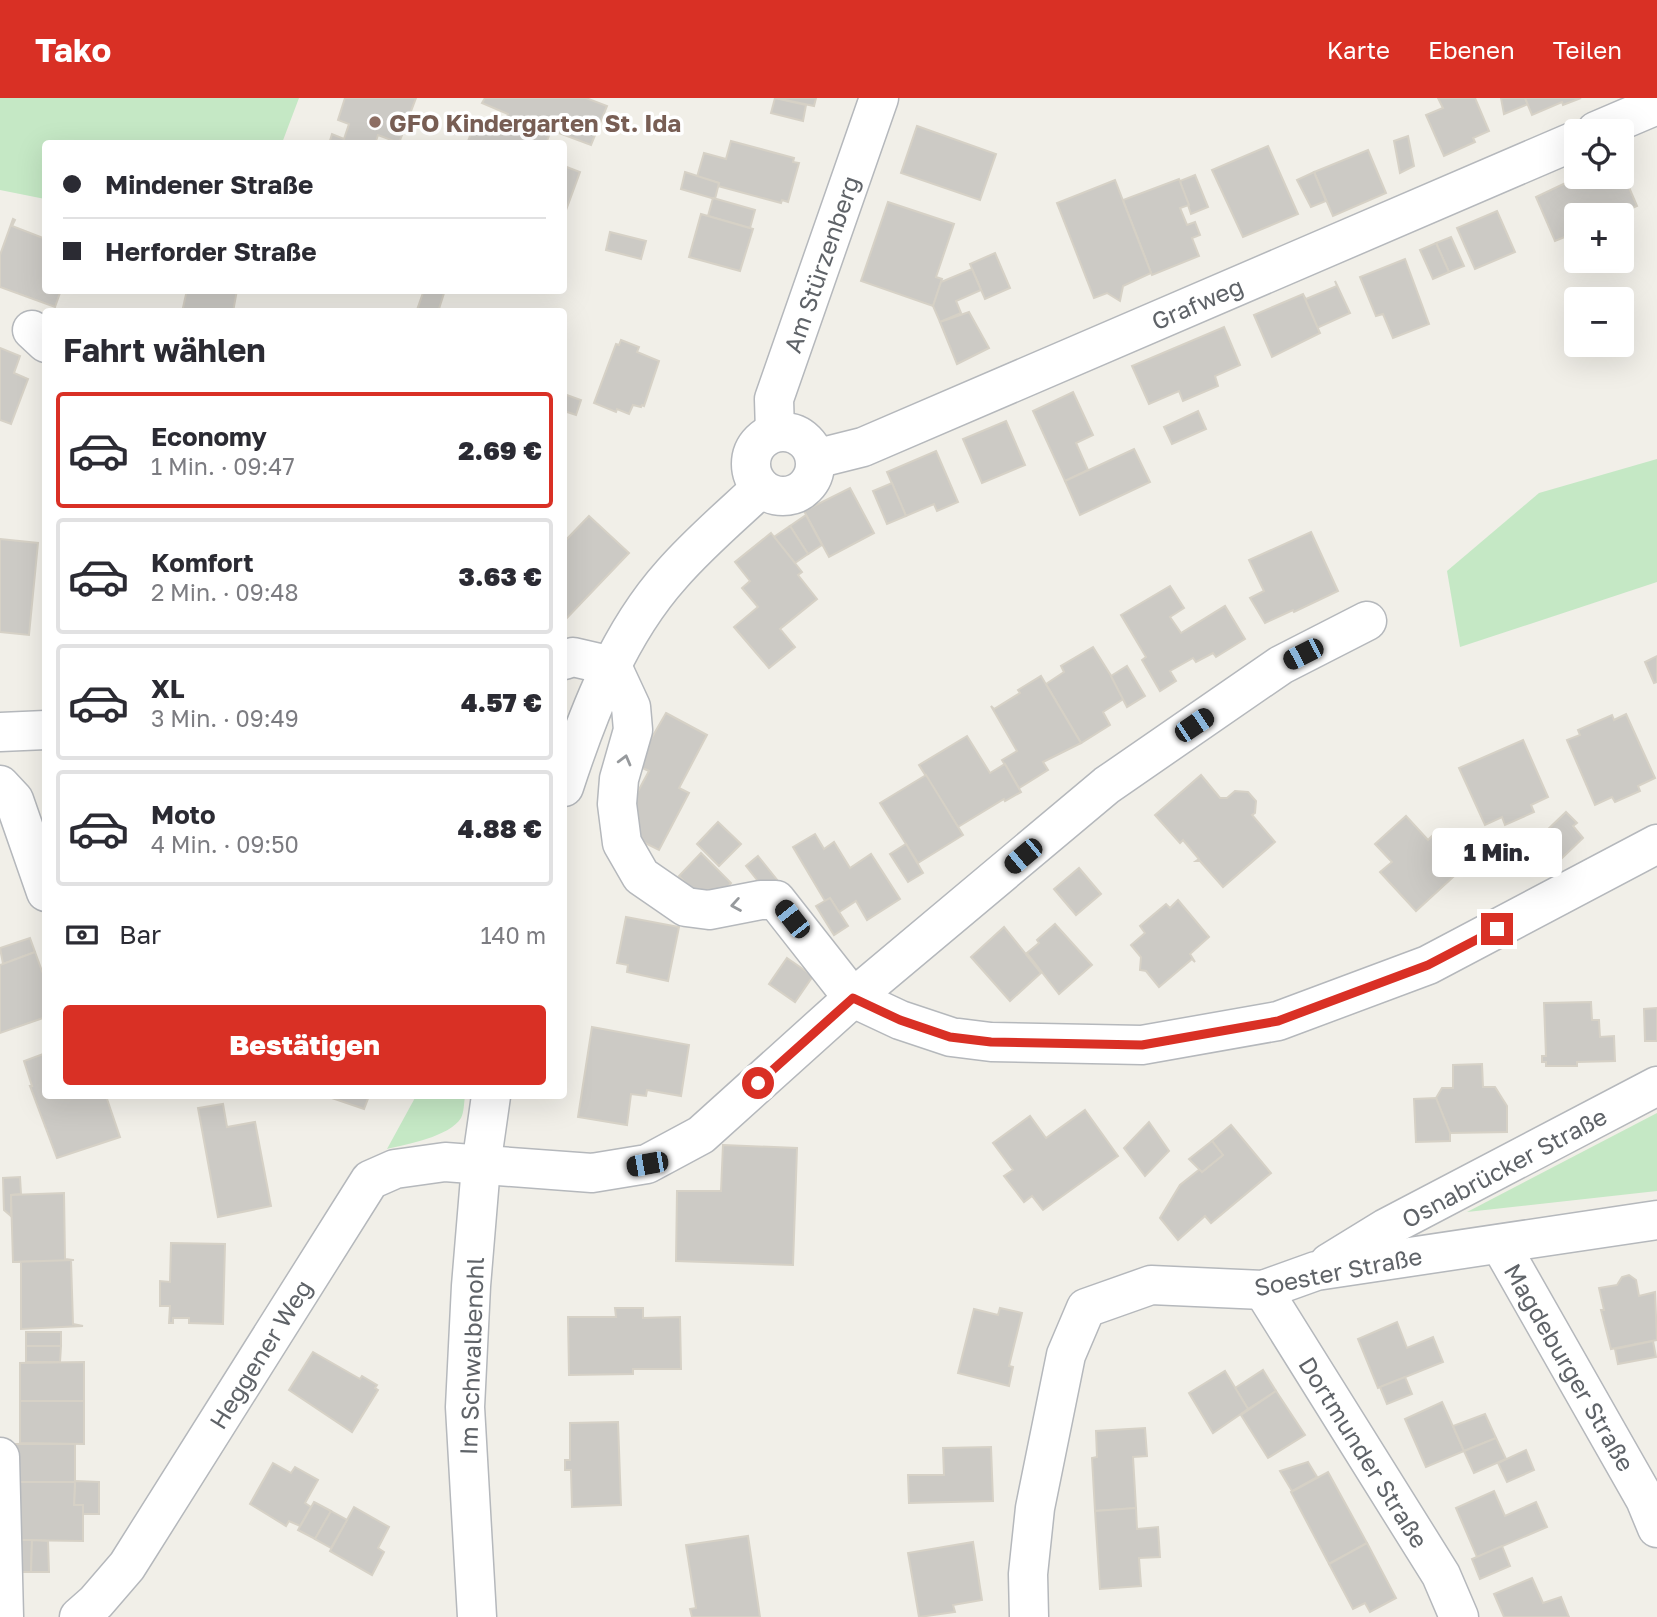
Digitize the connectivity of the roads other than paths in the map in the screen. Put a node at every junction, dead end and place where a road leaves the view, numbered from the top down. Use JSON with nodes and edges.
{"nodes":[{"id":1,"x":879,"y":98,"type":"edge"},
{"id":2,"x":1657,"y":105,"type":"edge"},
{"id":3,"x":1624,"y":119,"type":"edge"},
{"id":4,"x":1564,"y":145,"type":"edge"},
{"id":5,"x":775,"y":432,"type":"junction"},
{"id":6,"x":815,"y":459,"type":"junction"},
{"id":7,"x":761,"y":488,"type":"junction"},
{"id":8,"x":1367,"y":621,"type":"dead end"},
{"id":9,"x":567,"y":659,"type":"edge"},
{"id":10,"x":612,"y":666,"type":"junction"},
{"id":11,"x":42,"y":722,"type":"edge"},
{"id":12,"x":0,"y":732,"type":"edge"},
{"id":13,"x":567,"y":778,"type":"edge"},
{"id":14,"x":0,"y":785,"type":"edge"},
{"id":15,"x":1657,"y":844,"type":"edge"},
{"id":16,"x":42,"y":880,"type":"edge"},
{"id":17,"x":853,"y":998,"type":"junction"},
{"id":18,"x":1657,"y":1086,"type":"edge"},
{"id":19,"x":491,"y":1099,"type":"edge"},
{"id":20,"x":481,"y":1166,"type":"junction"},
{"id":21,"x":1657,"y":1220,"type":"edge"},
{"id":22,"x":1500,"y":1244,"type":"junction"},
{"id":23,"x":1317,"y":1271,"type":"junction"},
{"id":24,"x":1263,"y":1290,"type":"junction"},
{"id":25,"x":0,"y":1457,"type":"edge"},
{"id":26,"x":1657,"y":1528,"type":"edge"},
{"id":27,"x":4,"y":1617,"type":"edge"},
{"id":28,"x":79,"y":1617,"type":"edge"},
{"id":29,"x":477,"y":1617,"type":"edge"},
{"id":30,"x":1029,"y":1617,"type":"edge"},
{"id":31,"x":1459,"y":1617,"type":"edge"}],
"edges":[{"from":1,"to":5,"type":"street","name":"Am Stürzenberg"},
{"from":2,"to":3,"type":"street"},
{"from":4,"to":6,"type":"street","name":"Grafweg"},
{"from":5,"to":6,"type":"street"},
{"from":5,"to":7,"type":"street"},
{"from":6,"to":7,"type":"street"},
{"from":7,"to":10,"type":"street"},
{"from":8,"to":17,"type":"street","name":"Heggener Weg"},
{"from":9,"to":10,"type":"street"},
{"from":10,"to":13,"type":"street"},
{"from":17,"to":10,"type":"street","one_way":true},
{"from":11,"to":12,"type":"street"},
{"from":14,"to":16,"type":"street"},
{"from":15,"to":17,"type":"street"},
{"from":17,"to":20,"type":"street","name":"Heggener Weg"},
{"from":18,"to":23,"type":"street","name":"Osnabrücker Straße"},
{"from":19,"to":20,"type":"street","name":"Im Schwalbenohl"},
{"from":20,"to":28,"type":"street","name":"Heggener Weg"},
{"from":20,"to":29,"type":"street","name":"Im Schwalbenohl"},
{"from":21,"to":22,"type":"street","name":"Soester Straße"},
{"from":22,"to":23,"type":"street","name":"Soester Straße"},
{"from":22,"to":26,"type":"street","name":"Magdeburger Straße"},
{"from":23,"to":24,"type":"street","name":"Soester Straße"},
{"from":24,"to":30,"type":"street","name":"Soester Straße"},
{"from":24,"to":31,"type":"street","name":"Dortmunder Straße"},
{"from":25,"to":27,"type":"street"}]}
